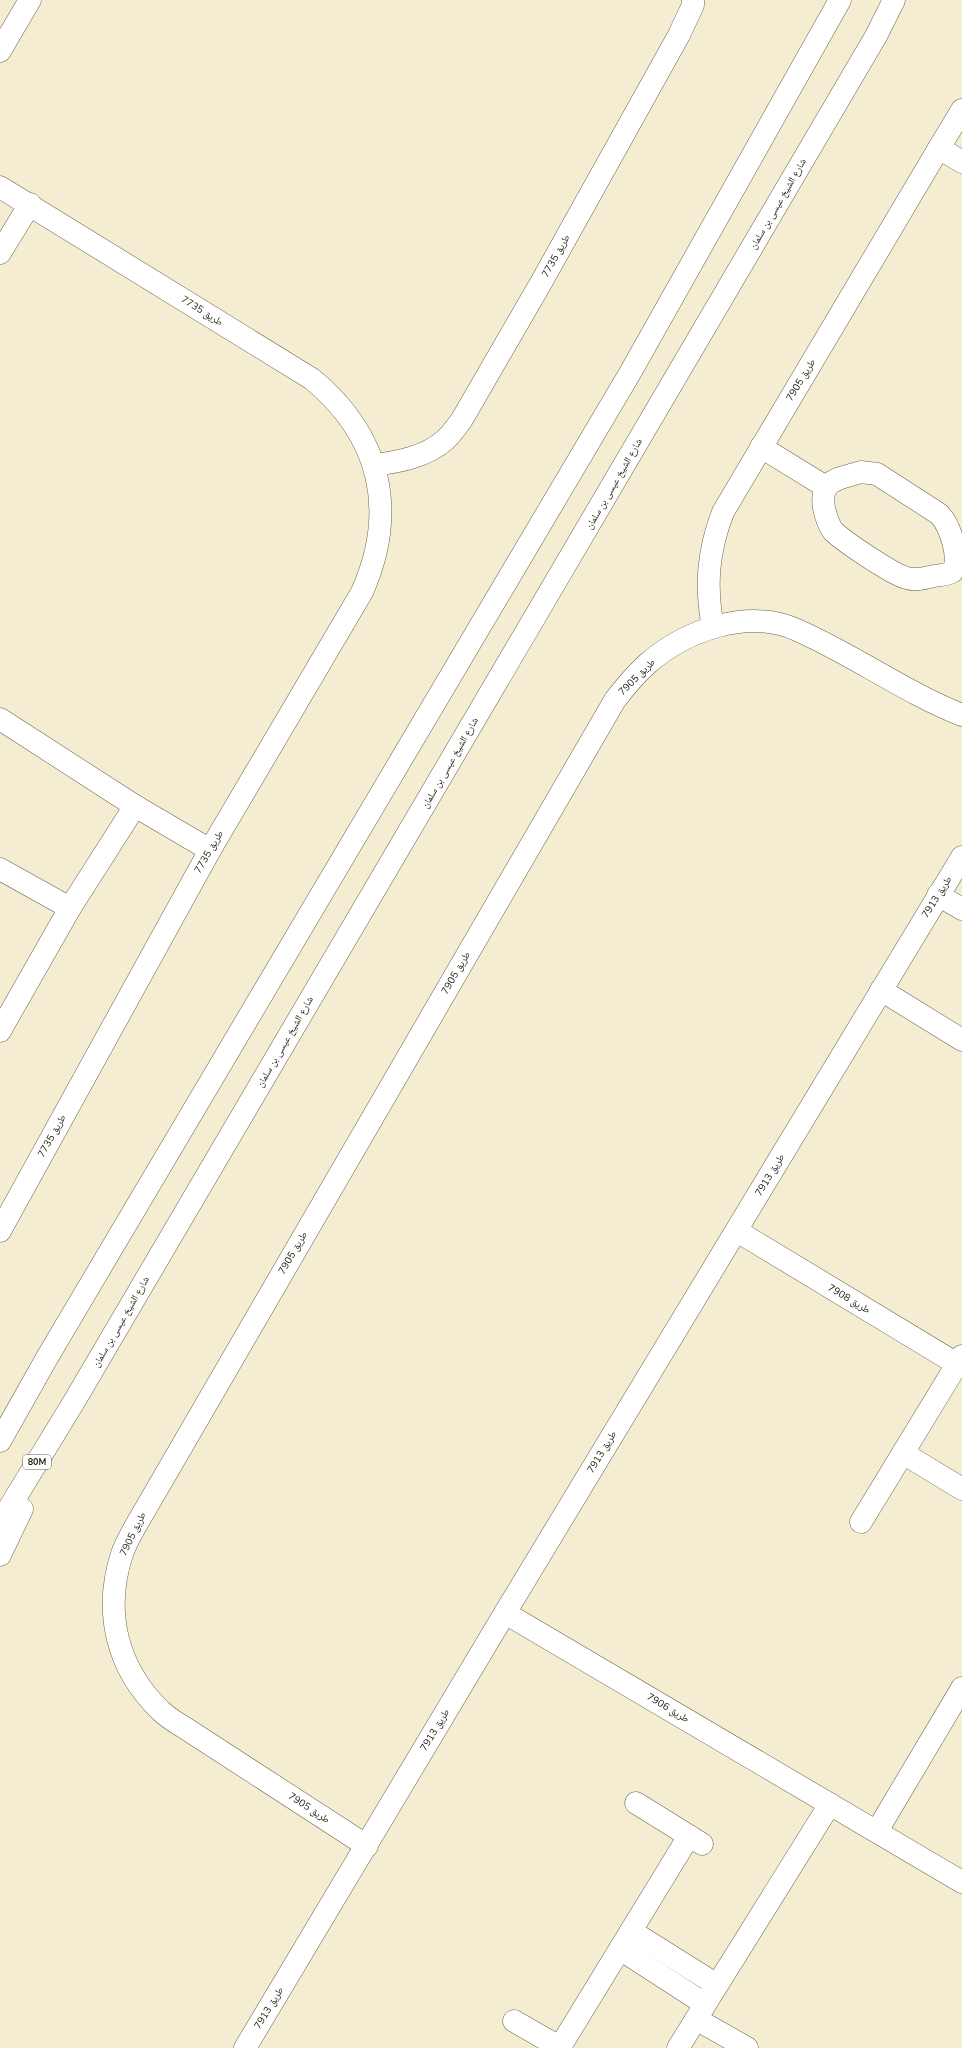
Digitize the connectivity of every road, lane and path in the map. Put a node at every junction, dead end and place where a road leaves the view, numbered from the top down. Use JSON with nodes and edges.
{"nodes":[{"id":1,"x":30,"y":0,"type":"edge"},
{"id":2,"x":693,"y":0,"type":"edge"},
{"id":3,"x":840,"y":0,"type":"edge"},
{"id":4,"x":894,"y":0,"type":"edge"},
{"id":5,"x":0,"y":51,"type":"edge"},
{"id":6,"x":962,"y":110,"type":"edge"},
{"id":7,"x":940,"y":148,"type":"junction"},
{"id":8,"x":962,"y":162,"type":"edge"},
{"id":9,"x":0,"y":187,"type":"edge"},
{"id":10,"x":30,"y":204,"type":"junction"},
{"id":11,"x":0,"y":253,"type":"edge"},
{"id":12,"x":761,"y":447,"type":"junction"},
{"id":13,"x":374,"y":465,"type":"junction"},
{"id":14,"x":826,"y":487,"type":"junction"},
{"id":15,"x":713,"y":627,"type":"junction"},
{"id":16,"x":962,"y":715,"type":"edge"},
{"id":17,"x":0,"y":719,"type":"edge"},
{"id":18,"x":135,"y":806,"type":"junction"},
{"id":19,"x":210,"y":850,"type":"junction"},
{"id":20,"x":962,"y":857,"type":"edge"},
{"id":21,"x":0,"y":869,"type":"edge"},
{"id":22,"x":938,"y":895,"type":"junction"},
{"id":23,"x":70,"y":908,"type":"junction"},
{"id":24,"x":962,"y":909,"type":"edge"},
{"id":25,"x":881,"y":990,"type":"junction"},
{"id":26,"x":0,"y":1031,"type":"edge"},
{"id":27,"x":962,"y":1040,"type":"edge"},
{"id":28,"x":0,"y":1231,"type":"edge"},
{"id":29,"x":737,"y":1231,"type":"junction"},
{"id":30,"x":48,"y":1356,"type":"junction"},
{"id":31,"x":960,"y":1362,"type":"edge"},
{"id":32,"x":75,"y":1400,"type":"junction"},
{"id":33,"x":0,"y":1420,"type":"edge"},
{"id":34,"x":0,"y":1441,"type":"edge"},
{"id":35,"x":903,"y":1453,"type":"junction"},
{"id":36,"x":962,"y":1489,"type":"edge"},
{"id":37,"x":861,"y":1522,"type":"dead end"},
{"id":38,"x":0,"y":1523,"type":"edge"},
{"id":39,"x":0,"y":1555,"type":"edge"},
{"id":40,"x":505,"y":1612,"type":"junction"},
{"id":41,"x":962,"y":1688,"type":"edge"},
{"id":42,"x":636,"y":1803,"type":"dead end"},
{"id":43,"x":830,"y":1804,"type":"junction"},
{"id":44,"x":877,"y":1831,"type":"junction"},
{"id":45,"x":367,"y":1846,"type":"junction"},
{"id":46,"x":962,"y":1882,"type":"edge"},
{"id":47,"x":625,"y":1940,"type":"junction"},
{"id":48,"x":717,"y":1985,"type":"junction"},
{"id":49,"x":701,"y":2011,"type":"junction"},
{"id":50,"x":514,"y":2021,"type":"dead end"},
{"id":51,"x":245,"y":2048,"type":"edge"},
{"id":52,"x":560,"y":2048,"type":"edge"},
{"id":53,"x":678,"y":2048,"type":"edge"},
{"id":54,"x":747,"y":2048,"type":"edge"}],
"edges":[{"from":1,"to":5,"type":"main road"},
{"from":2,"to":13,"type":"main road","name":"طريق 7735"},
{"from":3,"to":30,"type":"main road"},
{"from":4,"to":32,"type":"main road","name":"شارع الشيخ عيسى بن سلمان"},
{"from":6,"to":7,"type":"main road","name":"طريق 7905"},
{"from":7,"to":8,"type":"main road"},
{"from":7,"to":12,"type":"main road","name":"طريق 7905"},
{"from":9,"to":10,"type":"main road","name":"طريق 7735"},
{"from":10,"to":11,"type":"main road"},
{"from":10,"to":13,"type":"main road","name":"طريق 7735"},
{"from":12,"to":14,"type":"main road"},
{"from":12,"to":15,"type":"main road","name":"طريق 7905"},
{"from":13,"to":19,"type":"main road","name":"طريق 7735"},
{"from":14,"to":14,"type":"main road"},
{"from":15,"to":16,"type":"main road","name":"طريق 7905"},
{"from":15,"to":45,"type":"main road","name":"طريق 7905"},
{"from":17,"to":18,"type":"main road"},
{"from":18,"to":19,"type":"main road"},
{"from":18,"to":23,"type":"main road"},
{"from":19,"to":28,"type":"main road","name":"طريق 7735"},
{"from":20,"to":22,"type":"main road","name":"طريق 7913"},
{"from":21,"to":23,"type":"main road"},
{"from":22,"to":24,"type":"main road"},
{"from":22,"to":25,"type":"main road","name":"طريق 7913"},
{"from":23,"to":26,"type":"main road"},
{"from":25,"to":27,"type":"main road"},
{"from":25,"to":29,"type":"main road","name":"طريق 7913"},
{"from":29,"to":31,"type":"main road","name":"طريق 7908"},
{"from":29,"to":40,"type":"main road","name":"طريق 7913"},
{"from":30,"to":33,"type":"main road"},
{"from":30,"to":34,"type":"main road"},
{"from":31,"to":35,"type":"main road"},
{"from":32,"to":38,"type":"main road","name":"شارع الشيخ عيسى بن سلمان","number":"80M"},
{"from":32,"to":39,"type":"main road"},
{"from":35,"to":36,"type":"main road"},
{"from":35,"to":37,"type":"main road"},
{"from":40,"to":43,"type":"main road","name":"طريق 7906"},
{"from":40,"to":45,"type":"main road","name":"طريق 7913"},
{"from":41,"to":44,"type":"main road"},
{"from":42,"to":47,"type":"main road"},
{"from":43,"to":44,"type":"main road","name":"طريق 7906"},
{"from":43,"to":48,"type":"main road"},
{"from":44,"to":46,"type":"main road","name":"طريق 7906"},
{"from":45,"to":51,"type":"main road","name":"طريق 7913"},
{"from":47,"to":48,"type":"main road"},
{"from":47,"to":49,"type":"main road"},
{"from":47,"to":52,"type":"main road"},
{"from":48,"to":49,"type":"main road"},
{"from":49,"to":53,"type":"main road"},
{"from":49,"to":54,"type":"main road"},
{"from":50,"to":52,"type":"main road"}]}
